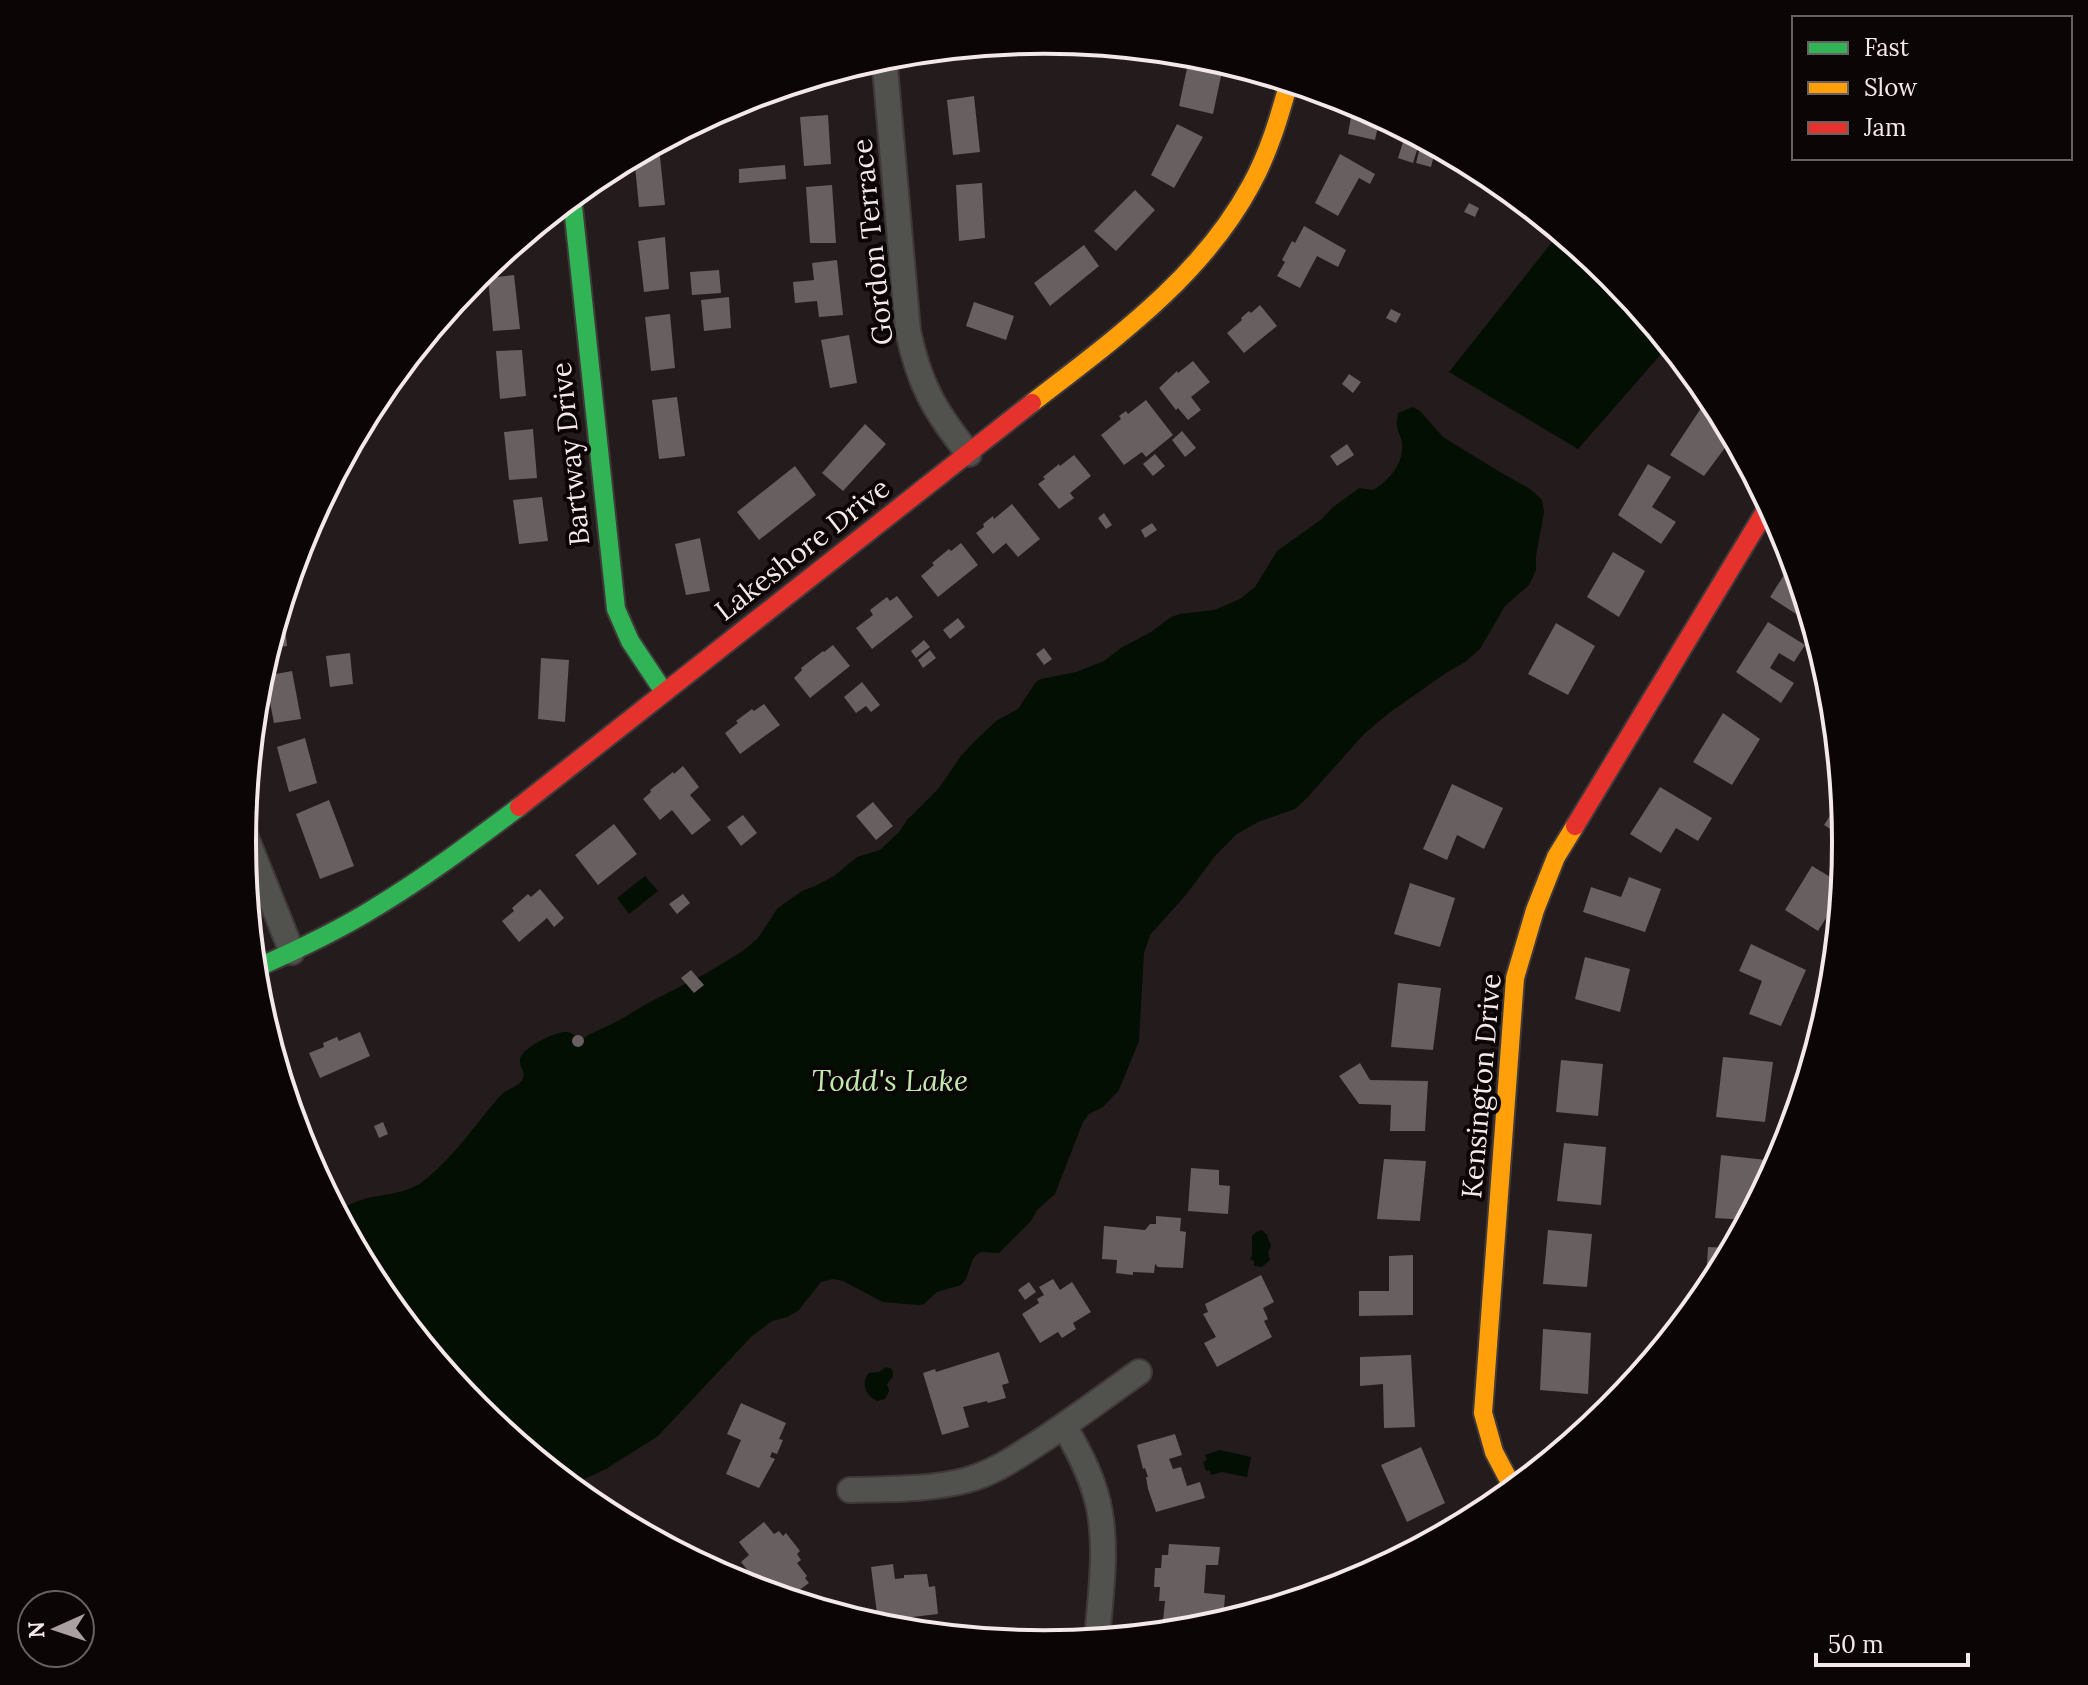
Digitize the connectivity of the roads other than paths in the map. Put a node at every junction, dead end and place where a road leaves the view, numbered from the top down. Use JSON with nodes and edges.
{"nodes":[{"id":1,"x":885,"y":70,"type":"edge"},
{"id":2,"x":1286,"y":93,"type":"edge"},
{"id":3,"x":573,"y":210,"type":"edge"},
{"id":4,"x":969,"y":454,"type":"junction"},
{"id":5,"x":1761,"y":517,"type":"edge"},
{"id":6,"x":664,"y":692,"type":"junction"},
{"id":7,"x":256,"y":863,"type":"edge"},
{"id":8,"x":292,"y":952,"type":"junction"},
{"id":9,"x":265,"y":964,"type":"edge"},
{"id":10,"x":1139,"y":1372,"type":"dead end"},
{"id":11,"x":1064,"y":1426,"type":"junction"},
{"id":12,"x":1508,"y":1479,"type":"edge"},
{"id":13,"x":850,"y":1490,"type":"dead end"},
{"id":14,"x":1098,"y":1629,"type":"edge"}],
"edges":[{"from":1,"to":4,"type":"street","name":"Gordon Terrace"},
{"from":2,"to":4,"type":"street","name":"Lakeshore Drive"},
{"from":3,"to":6,"type":"street","name":"Bartway Drive"},
{"from":4,"to":6,"type":"street","name":"Lakeshore Drive"},
{"from":5,"to":12,"type":"street","name":"Kensington Drive"},
{"from":6,"to":8,"type":"street","name":"Lakeshore Drive"},
{"from":7,"to":8,"type":"street"},
{"from":8,"to":9,"type":"street","name":"Lakeshore Drive"},
{"from":10,"to":11,"type":"street"},
{"from":11,"to":13,"type":"street"},
{"from":11,"to":14,"type":"street"}]}
